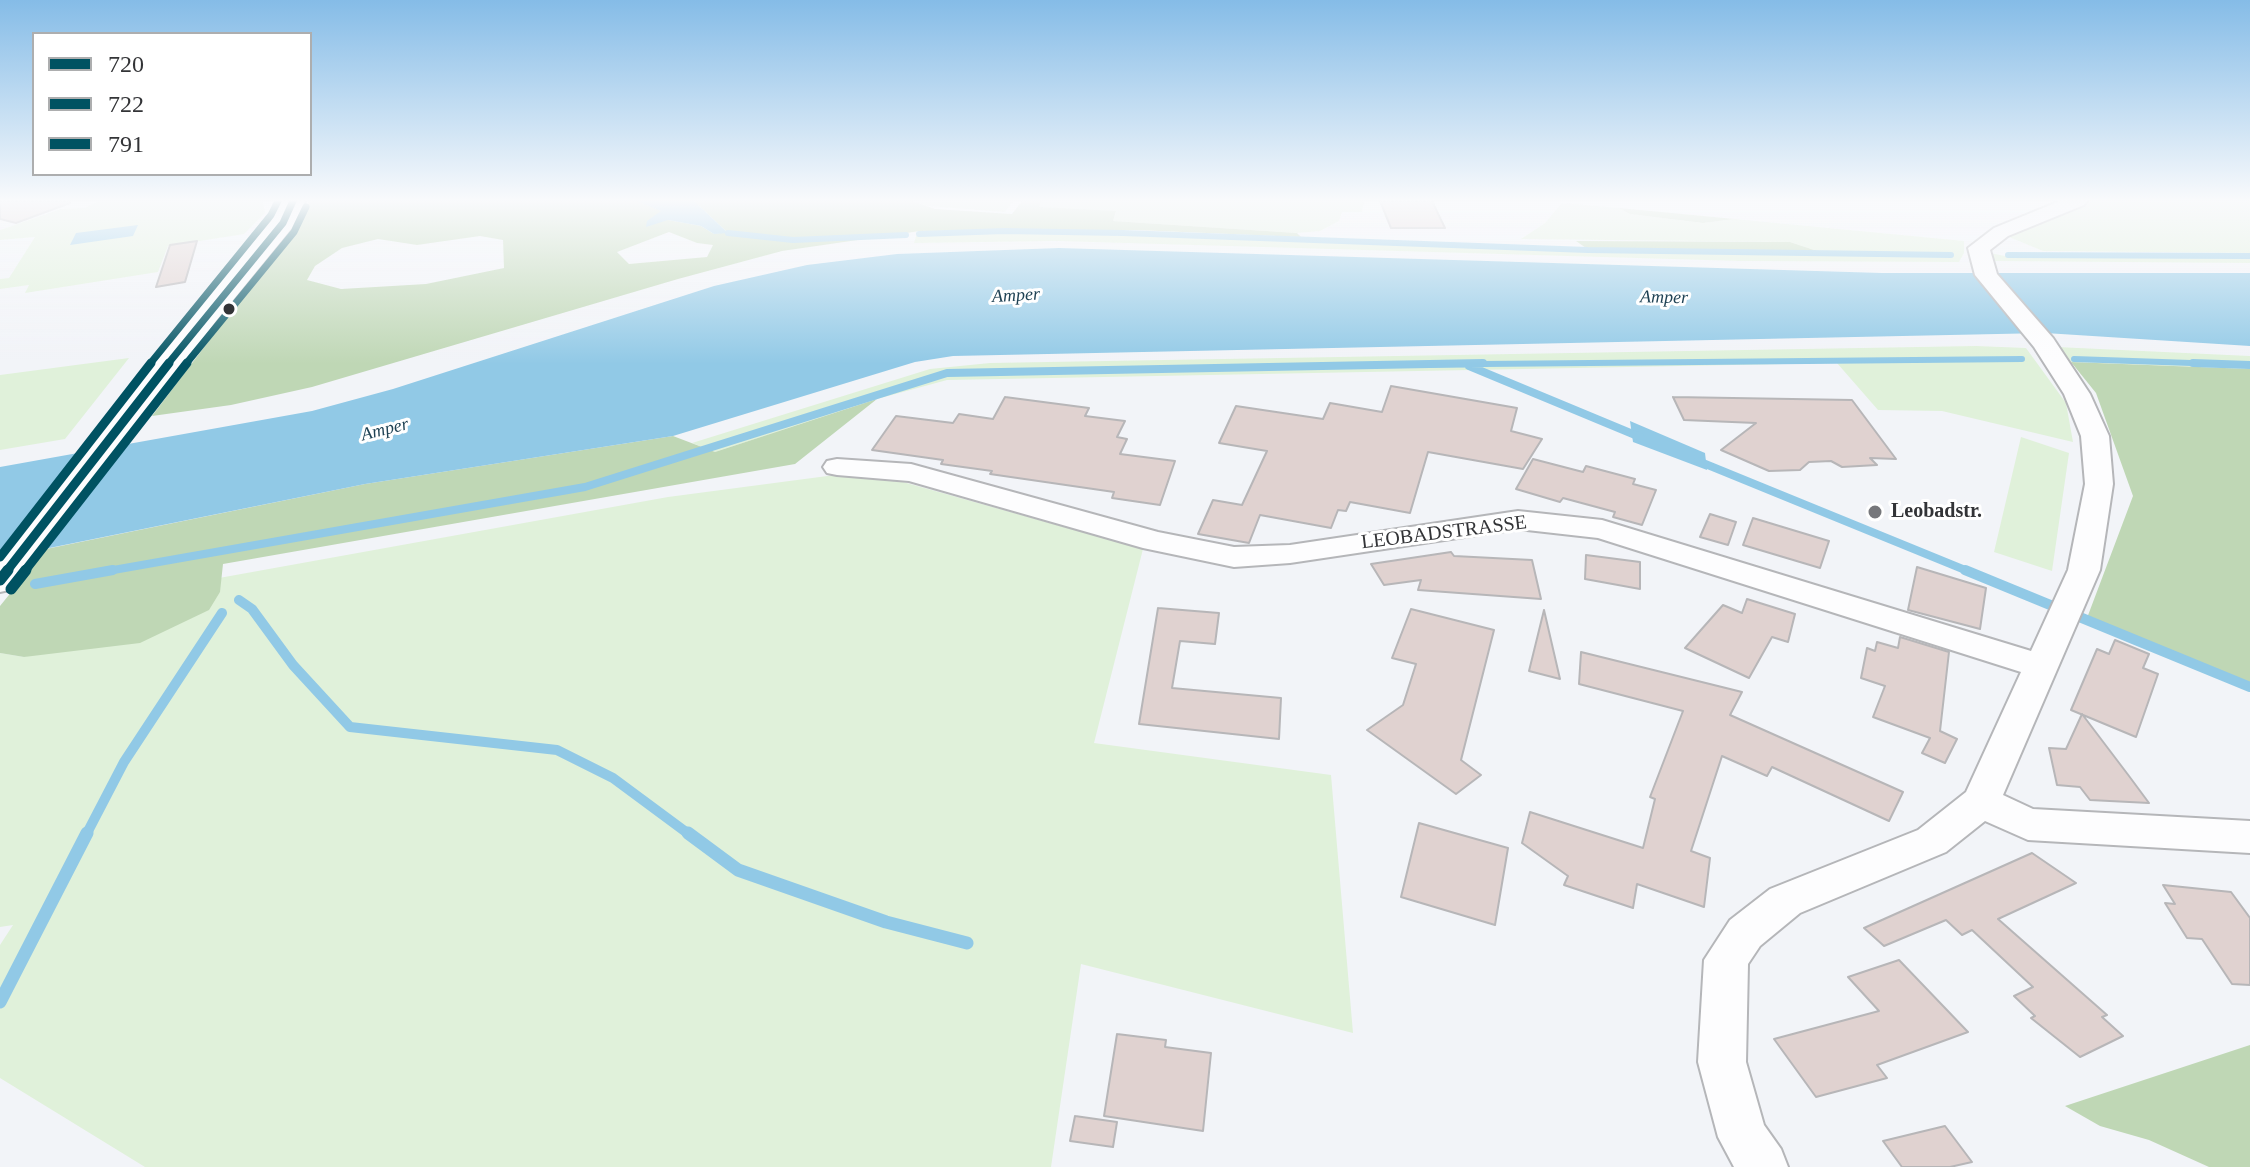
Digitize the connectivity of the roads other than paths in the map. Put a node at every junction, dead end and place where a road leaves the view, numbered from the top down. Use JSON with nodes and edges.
{"nodes":[{"id":1,"x":257,"y":255,"type":"edge"},
{"id":2,"x":1981,"y":255,"type":"edge"},
{"id":3,"x":837,"y":467,"type":"dead end"},
{"id":4,"x":4,"y":574,"type":"edge"},
{"id":5,"x":2041,"y":666,"type":"junction"},
{"id":6,"x":1981,"y":802,"type":"junction"},
{"id":7,"x":2250,"y":837,"type":"edge"},
{"id":8,"x":1763,"y":1167,"type":"edge"}],
"edges":[{"from":1,"to":4,"type":"street"},
{"from":2,"to":5,"type":"street"},
{"from":3,"to":5,"type":"street","name":"LEOBADSTRASSE"},
{"from":5,"to":6,"type":"street"},
{"from":6,"to":7,"type":"street"},
{"from":6,"to":8,"type":"street"}]}
